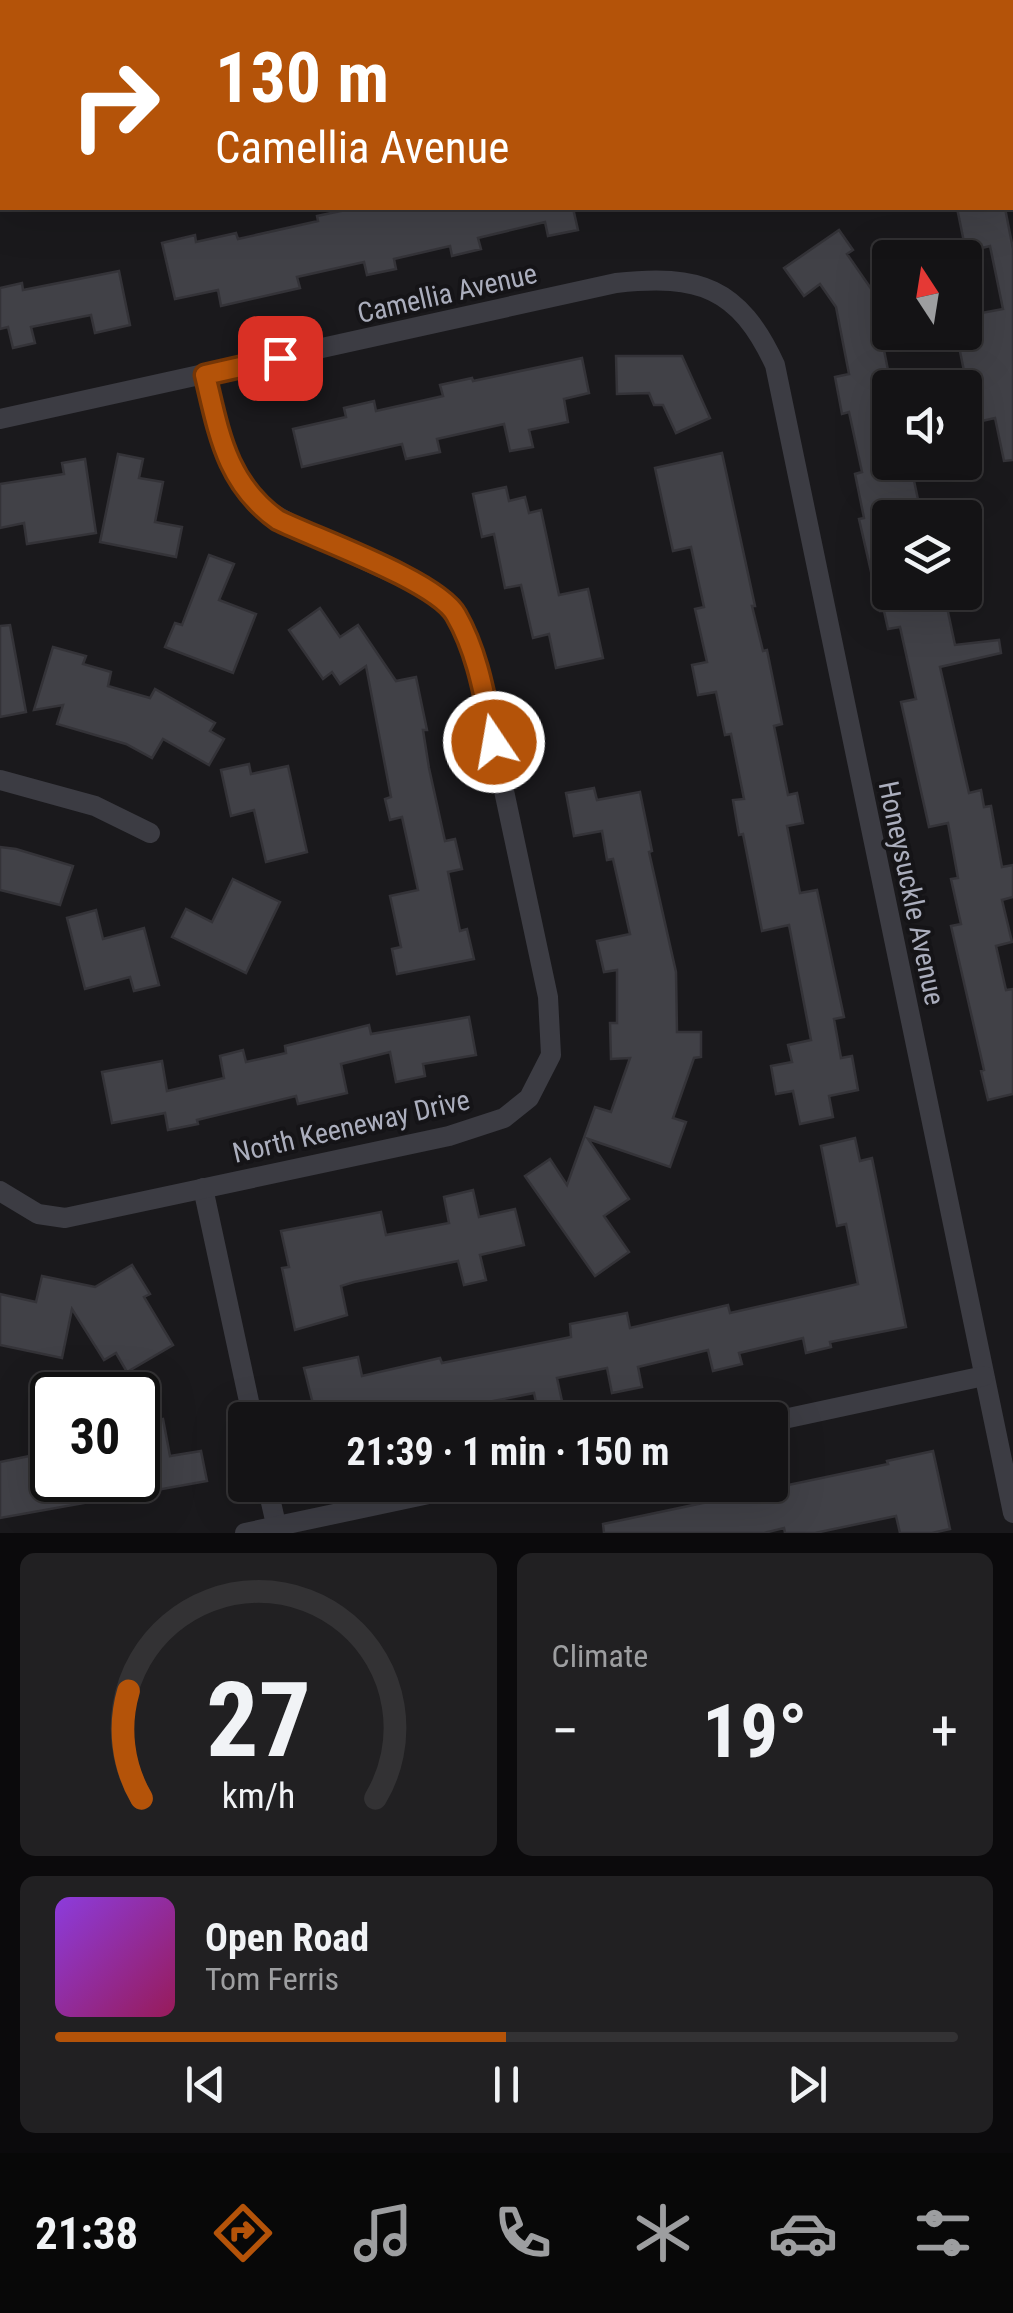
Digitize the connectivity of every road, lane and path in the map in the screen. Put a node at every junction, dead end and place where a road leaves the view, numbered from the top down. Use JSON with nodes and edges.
{"nodes":[{"id":1,"x":729,"y":298,"type":"joint"},
{"id":2,"x":205,"y":375,"type":"junction"},
{"id":3,"x":0,"y":419,"type":"edge"},
{"id":4,"x":0,"y":780,"type":"edge"},
{"id":5,"x":150,"y":833,"type":"dead end"},
{"id":6,"x":203,"y":1188,"type":"junction"},
{"id":7,"x":0,"y":1190,"type":"edge"},
{"id":8,"x":984,"y":1376,"type":"junction"},
{"id":9,"x":249,"y":1402,"type":"edge"},
{"id":10,"x":788,"y":1418,"type":"edge"},
{"id":11,"x":271,"y":1502,"type":"edge"},
{"id":12,"x":398,"y":1502,"type":"edge"},
{"id":13,"x":1013,"y":1513,"type":"edge"},
{"id":14,"x":277,"y":1530,"type":"edge"},
{"id":15,"x":245,"y":1533,"type":"edge"}],
"edges":[{"from":1,"to":2,"type":"street","name":"Camellia Avenue"},
{"from":1,"to":8,"type":"street","name":"Honeysuckle Avenue"},
{"from":2,"to":3,"type":"street","name":"Camellia Avenue"},
{"from":2,"to":6,"type":"street","name":"North Keeneway Drive"},
{"from":4,"to":5,"type":"street"},
{"from":6,"to":7,"type":"street"},
{"from":6,"to":9,"type":"street","name":"North Keeneway Drive"},
{"from":8,"to":10,"type":"street"},
{"from":8,"to":13,"type":"street","name":"Honeysuckle Avenue"},
{"from":11,"to":14,"type":"street"},
{"from":12,"to":14,"type":"street"},
{"from":14,"to":15,"type":"street"}]}
